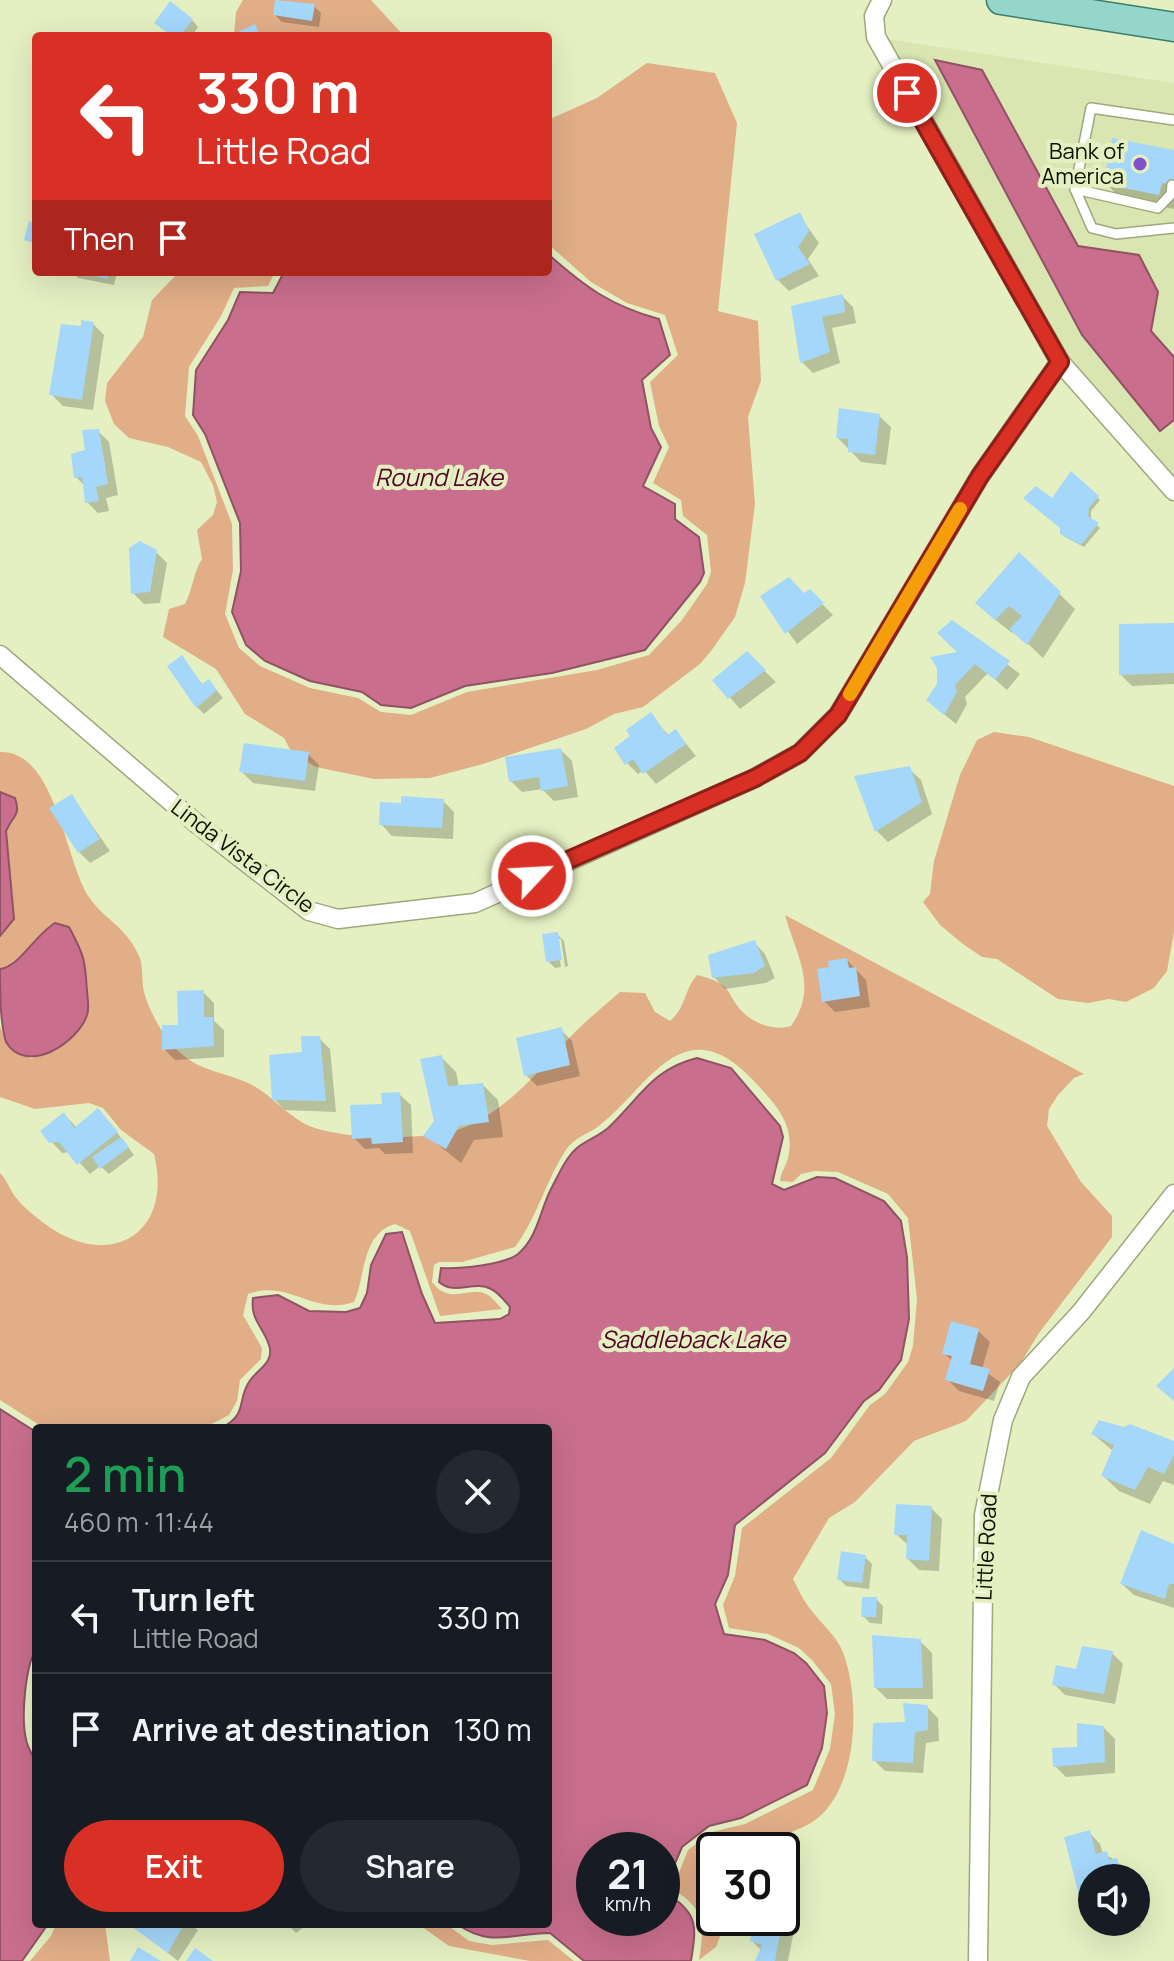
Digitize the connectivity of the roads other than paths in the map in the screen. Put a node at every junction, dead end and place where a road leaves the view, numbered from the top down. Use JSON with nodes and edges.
{"nodes":[{"id":1,"x":882,"y":0,"type":"edge"},
{"id":2,"x":1001,"y":0,"type":"edge"},
{"id":3,"x":1174,"y":27,"type":"edge"},
{"id":4,"x":1174,"y":120,"type":"edge"},
{"id":5,"x":1172,"y":185,"type":"edge"},
{"id":6,"x":1075,"y":189,"type":"junction"},
{"id":7,"x":1174,"y":228,"type":"edge"},
{"id":8,"x":1060,"y":362,"type":"junction"},
{"id":9,"x":1174,"y":491,"type":"edge"},
{"id":10,"x":0,"y":655,"type":"edge"},
{"id":11,"x":1174,"y":1194,"type":"edge"},
{"id":12,"x":978,"y":1961,"type":"edge"}],
"edges":[{"from":1,"to":8,"type":"street"},
{"from":2,"to":3,"type":"main road"},
{"from":4,"to":6,"type":"lane"},
{"from":5,"to":6,"type":"lane"},
{"from":6,"to":7,"type":"lane"},
{"from":8,"to":9,"type":"street"},
{"from":8,"to":10,"type":"street","name":"Linda Vista Circle"},
{"from":11,"to":12,"type":"street","name":"Little Road"}]}
